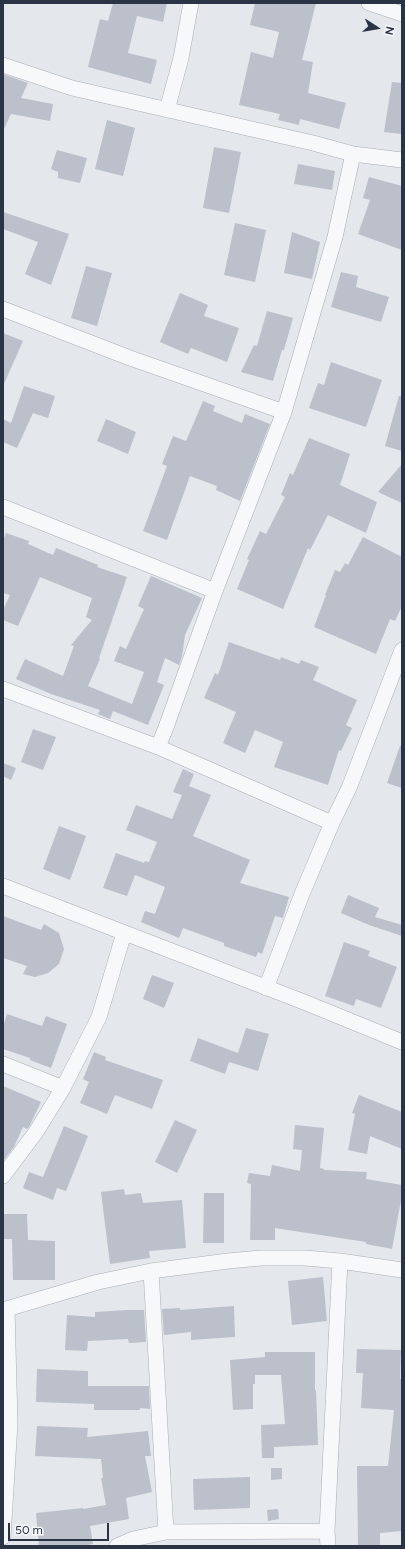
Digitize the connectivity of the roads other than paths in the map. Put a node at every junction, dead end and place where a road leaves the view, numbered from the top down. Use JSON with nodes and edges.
{"nodes":[{"id":1,"x":191,"y":3,"type":"edge"},
{"id":2,"x":369,"y":3,"type":"edge"},
{"id":3,"x":402,"y":14,"type":"edge"},
{"id":4,"x":3,"y":65,"type":"edge"},
{"id":5,"x":167,"y":110,"type":"junction"},
{"id":6,"x":353,"y":154,"type":"junction"},
{"id":7,"x":402,"y":160,"type":"edge"},
{"id":8,"x":3,"y":309,"type":"edge"},
{"id":9,"x":284,"y":412,"type":"junction"},
{"id":10,"x":3,"y":507,"type":"edge"},
{"id":11,"x":215,"y":591,"type":"junction"},
{"id":12,"x":402,"y":650,"type":"edge"},
{"id":13,"x":398,"y":670,"type":"edge"},
{"id":14,"x":3,"y":689,"type":"edge"},
{"id":15,"x":158,"y":747,"type":"junction"},
{"id":16,"x":332,"y":823,"type":"junction"},
{"id":17,"x":3,"y":886,"type":"edge"},
{"id":18,"x":124,"y":933,"type":"junction"},
{"id":19,"x":266,"y":988,"type":"junction"},
{"id":20,"x":402,"y":1042,"type":"edge"},
{"id":21,"x":3,"y":1064,"type":"edge"},
{"id":22,"x":63,"y":1088,"type":"junction"},
{"id":23,"x":3,"y":1176,"type":"edge"},
{"id":24,"x":340,"y":1261,"type":"junction"},
{"id":25,"x":402,"y":1270,"type":"edge"},
{"id":26,"x":151,"y":1271,"type":"junction"},
{"id":27,"x":5,"y":1310,"type":"edge"},
{"id":28,"x":327,"y":1531,"type":"junction"},
{"id":29,"x":166,"y":1532,"type":"junction"},
{"id":30,"x":3,"y":1537,"type":"edge"},
{"id":31,"x":117,"y":1546,"type":"edge"},
{"id":32,"x":328,"y":1546,"type":"edge"}],
"edges":[{"from":1,"to":5,"type":"street"},
{"from":2,"to":3,"type":"street"},
{"from":4,"to":5,"type":"street"},
{"from":5,"to":6,"type":"street"},
{"from":6,"to":7,"type":"street"},
{"from":6,"to":9,"type":"street"},
{"from":8,"to":9,"type":"street"},
{"from":9,"to":11,"type":"street"},
{"from":10,"to":11,"type":"street"},
{"from":11,"to":15,"type":"street"},
{"from":12,"to":13,"type":"street"},
{"from":13,"to":16,"type":"street"},
{"from":14,"to":15,"type":"street"},
{"from":15,"to":16,"type":"street"},
{"from":16,"to":19,"type":"street"},
{"from":17,"to":18,"type":"street"},
{"from":18,"to":19,"type":"street"},
{"from":18,"to":22,"type":"street"},
{"from":19,"to":20,"type":"street"},
{"from":21,"to":22,"type":"street"},
{"from":22,"to":23,"type":"street"},
{"from":24,"to":25,"type":"street"},
{"from":24,"to":26,"type":"street"},
{"from":24,"to":28,"type":"street"},
{"from":26,"to":27,"type":"street"},
{"from":26,"to":29,"type":"street"},
{"from":27,"to":30,"type":"street"},
{"from":28,"to":29,"type":"street"},
{"from":28,"to":32,"type":"street"},
{"from":29,"to":31,"type":"street"}]}
